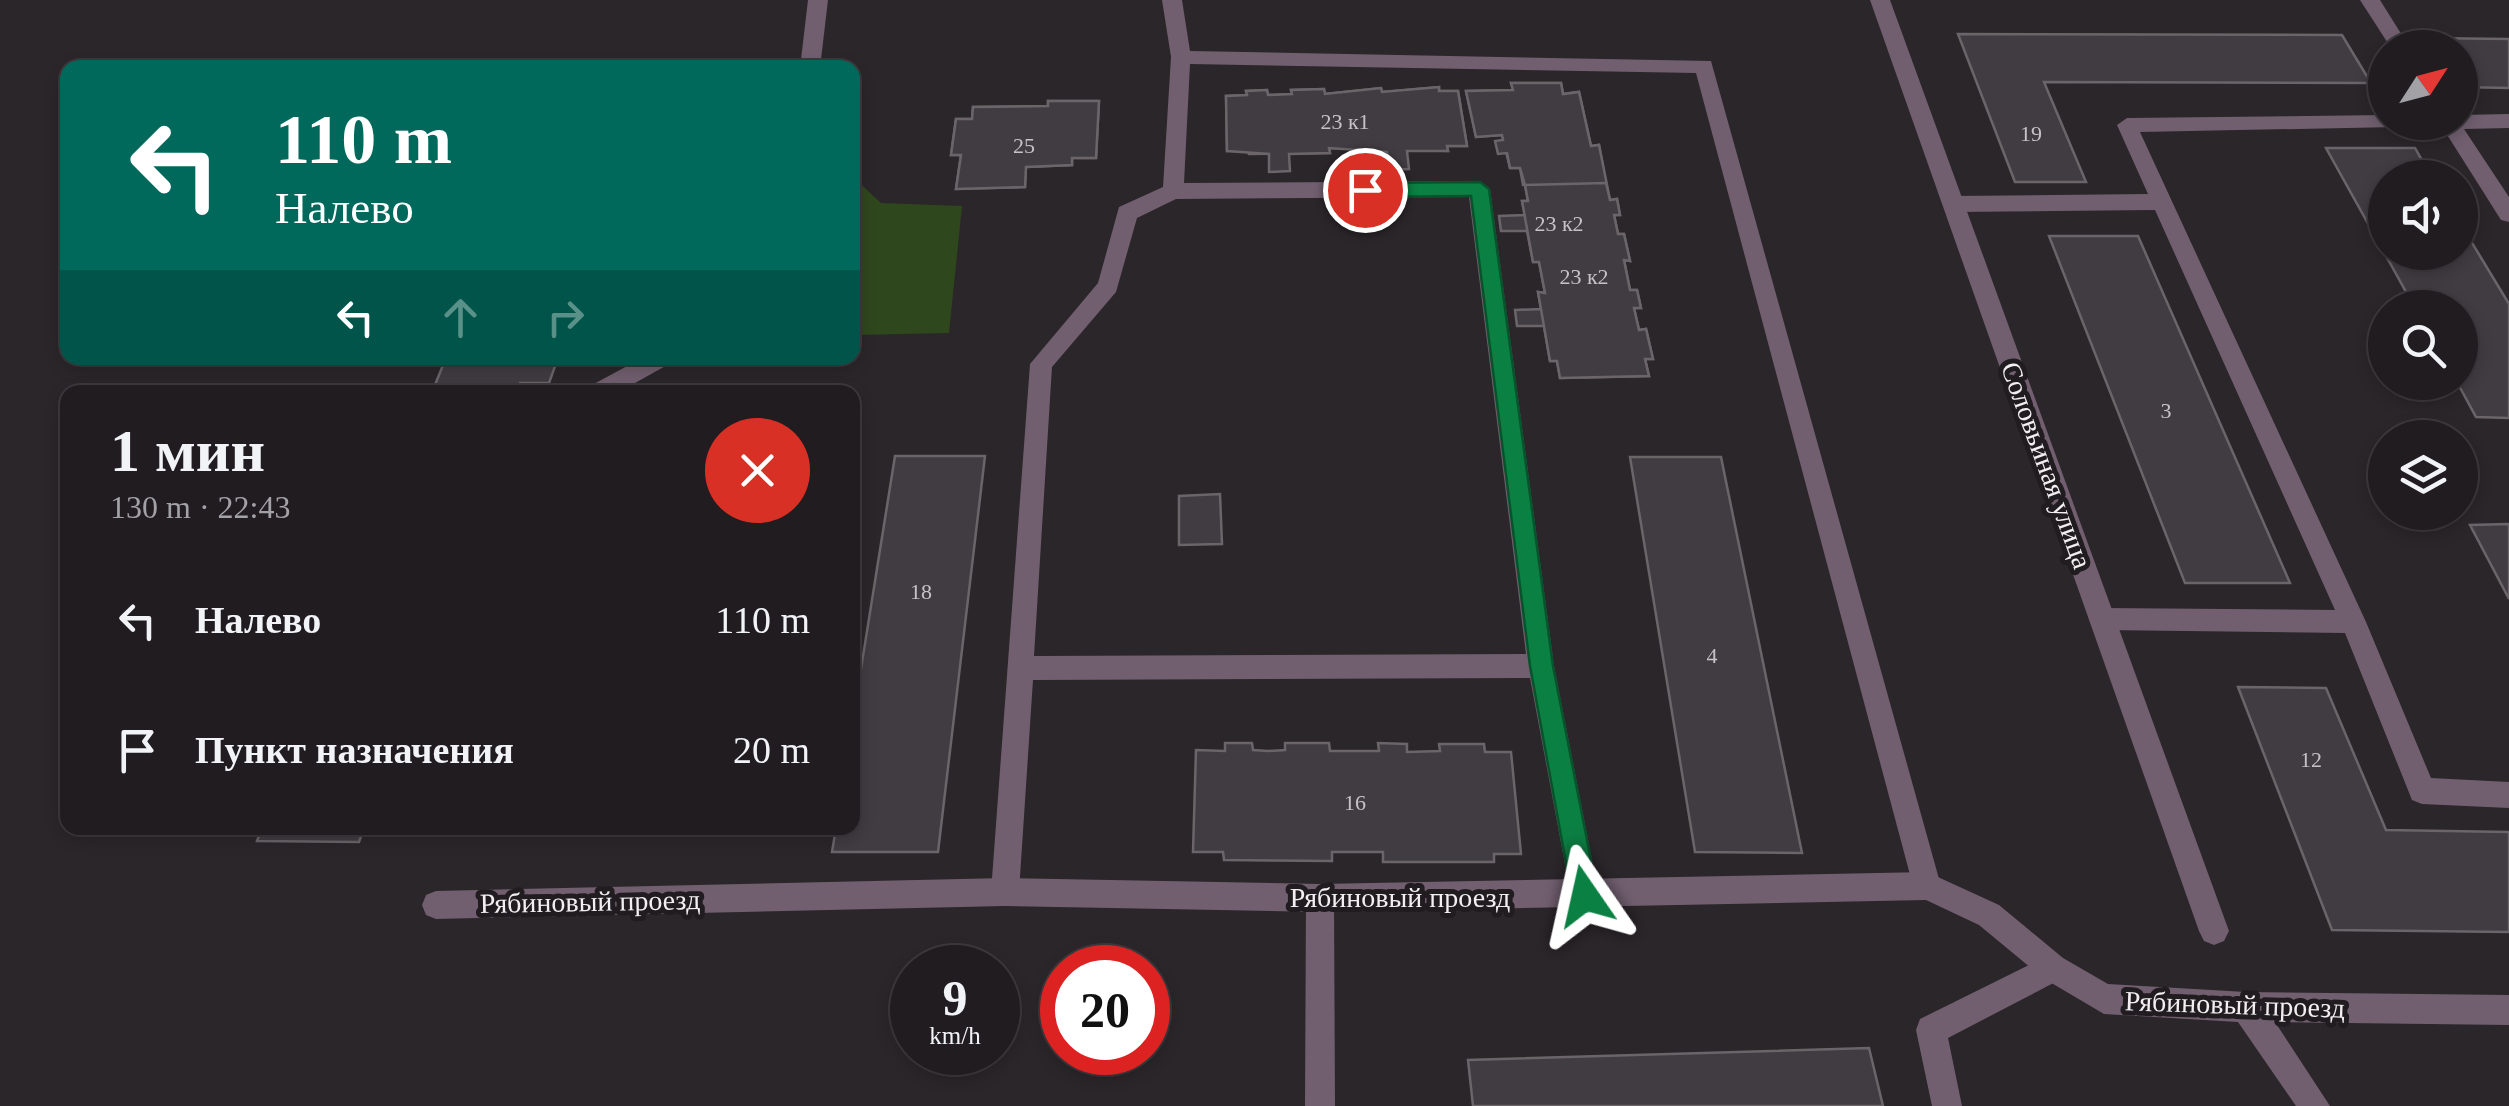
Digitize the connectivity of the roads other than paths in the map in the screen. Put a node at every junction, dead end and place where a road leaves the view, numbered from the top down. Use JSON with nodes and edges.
{"nodes":[{"id":1,"x":818,"y":0,"type":"edge"},
{"id":2,"x":1172,"y":0,"type":"edge"},
{"id":3,"x":1880,"y":0,"type":"edge"},
{"id":4,"x":2370,"y":0,"type":"edge"},
{"id":5,"x":2389,"y":30,"type":"edge"},
{"id":6,"x":1181,"y":57,"type":"junction"},
{"id":7,"x":811,"y":60,"type":"edge"},
{"id":8,"x":2368,"y":122,"type":"edge"},
{"id":9,"x":2478,"y":122,"type":"edge"},
{"id":10,"x":2509,"y":122,"type":"edge"},
{"id":11,"x":2461,"y":140,"type":"edge"},
{"id":12,"x":1173,"y":191,"type":"junction"},
{"id":13,"x":2162,"y":202,"type":"junction"},
{"id":14,"x":1952,"y":204,"type":"junction"},
{"id":15,"x":2509,"y":214,"type":"edge"},
{"id":16,"x":648,"y":365,"type":"edge"},
{"id":17,"x":613,"y":385,"type":"edge"},
{"id":18,"x":2102,"y":620,"type":"junction"},
{"id":19,"x":2353,"y":622,"type":"junction"},
{"id":20,"x":1542,"y":666,"type":"junction"},
{"id":21,"x":1018,"y":668,"type":"junction"},
{"id":22,"x":2509,"y":795,"type":"edge"},
{"id":23,"x":1927,"y":886,"type":"junction"},
{"id":24,"x":1005,"y":892,"type":"junction"},
{"id":25,"x":1585,"y":896,"type":"junction"},
{"id":26,"x":1320,"y":898,"type":"junction"},
{"id":27,"x":436,"y":905,"type":"dead end"},
{"id":28,"x":2214,"y":931,"type":"dead end"},
{"id":29,"x":2052,"y":968,"type":"junction"},
{"id":30,"x":2246,"y":1007,"type":"junction"},
{"id":31,"x":2509,"y":1010,"type":"edge"},
{"id":32,"x":1320,"y":1106,"type":"edge"},
{"id":33,"x":1947,"y":1106,"type":"edge"},
{"id":34,"x":2315,"y":1106,"type":"edge"}],
"edges":[{"from":1,"to":7,"type":"street"},
{"from":2,"to":6,"type":"street"},
{"from":3,"to":14,"type":"street","name":"Соловьиная улица"},
{"from":4,"to":5,"type":"street"},
{"from":6,"to":12,"type":"street"},
{"from":6,"to":23,"type":"street"},
{"from":8,"to":13,"type":"street"},
{"from":9,"to":10,"type":"street"},
{"from":11,"to":15,"type":"street"},
{"from":12,"to":20,"type":"street"},
{"from":12,"to":21,"type":"street"},
{"from":13,"to":14,"type":"street"},
{"from":13,"to":19,"type":"street"},
{"from":14,"to":18,"type":"street","name":"Соловьиная улица"},
{"from":16,"to":17,"type":"street"},
{"from":18,"to":19,"type":"street"},
{"from":18,"to":28,"type":"street","name":"Соловьиная улица"},
{"from":19,"to":22,"type":"street"},
{"from":20,"to":21,"type":"street"},
{"from":20,"to":25,"type":"street"},
{"from":21,"to":24,"type":"street"},
{"from":23,"to":25,"type":"street","name":"Рябиновый проезд"},
{"from":23,"to":29,"type":"street","name":"Рябиновый проезд"},
{"from":24,"to":26,"type":"street","name":"Рябиновый проезд"},
{"from":24,"to":27,"type":"street","name":"Рябиновый проезд"},
{"from":25,"to":26,"type":"street","name":"Рябиновый проезд"},
{"from":26,"to":32,"type":"street"},
{"from":29,"to":30,"type":"street","name":"Рябиновый проезд"},
{"from":29,"to":33,"type":"street"},
{"from":30,"to":31,"type":"street","name":"Рябиновый проезд"},
{"from":30,"to":34,"type":"street"}]}
